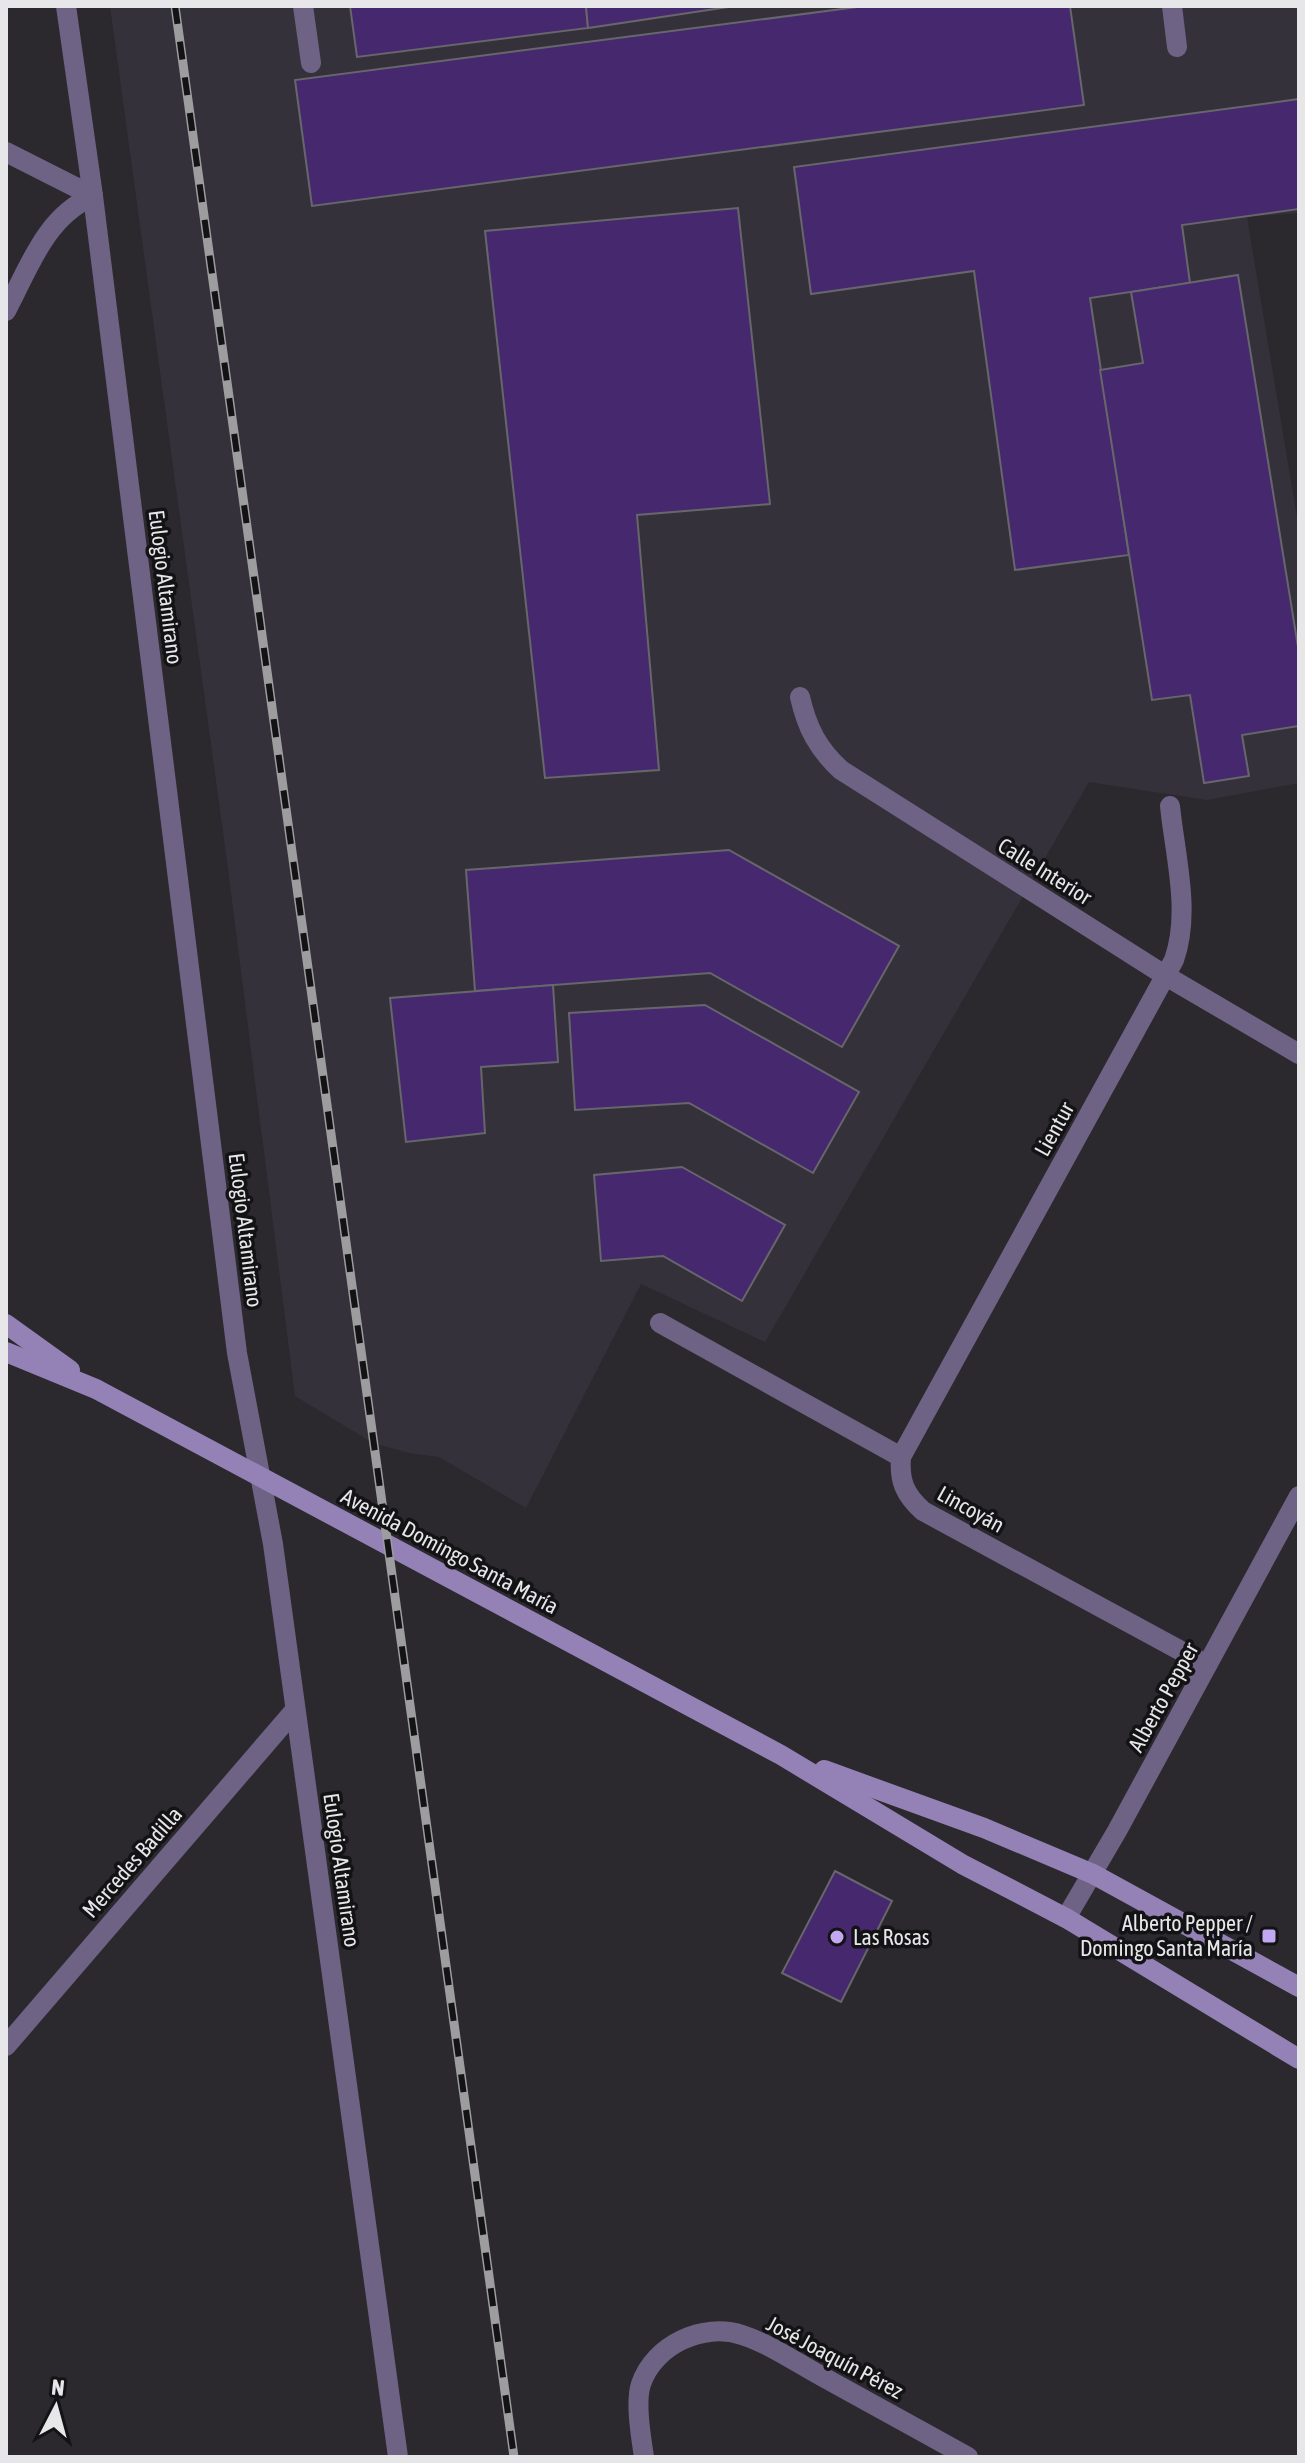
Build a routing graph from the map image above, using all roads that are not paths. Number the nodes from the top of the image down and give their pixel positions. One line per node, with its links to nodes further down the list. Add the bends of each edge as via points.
1 (66, 6): 7 (street, Eulogio Altamirano)
2 (303, 6): 5 (street)
3 (1172, 6): 4 (street)
4 (1177, 47)
5 (311, 63)
6 (6, 152): 7 (street)
7 (93, 196): 8 (street, via 76,203 52,227); 18 (street, Eulogio Altamirano, via 237,1353)
8 (6, 311)
9 (800, 697): 11 (street, Calle Interior, via 812,737 841,770)
10 (1170, 806): 11 (street, Lientur, via 1182,931)
11 (1166, 976): 12 (street, Calle Interior); 17 (street, Lientur)
12 (1299, 1054)
13 (660, 1323): 17 (street)
14 (6, 1324): 16 (main road, Avenida Domingo Santa María)
15 (6, 1352): 16 (main road, Avenida Domingo Santa María)
16 (96, 1389): 18 (main road, Avenida Domingo Santa María)
17 (901, 1457): 20 (street, Lincoyán, via 902,1486 923,1511)
18 (259, 1476): 21 (street, Eulogio Altamirano); 22 (main road, Avenida Domingo Santa María)
19 (1299, 1496): 20 (street, Alberto Pepper)
20 (1207, 1665): 23 (street, Alberto Pepper)
21 (295, 1710): 26 (street, Mercedes Badilla); 28 (street, Eulogio Altamirano)
22 (781, 1755): 23 (main road, Avenida Domingo Santa María, via 984,1828); 24 (main road, Avenida Domingo Santa María, via 962,1864)
23 (1093, 1874): 24 (street, Alberto Pepper); 25 (main road, Avenida Domingo Santa María)
24 (1066, 1918): 27 (main road, Avenida Domingo Santa María)
25 (1299, 1987)
26 (6, 2046)
27 (1299, 2059)
28 (398, 2457)
29 (644, 2457): 30 (street, José Joaquín Pérez, via 641,2385 654,2360 672,2344 717,2331 740,2334 783,2355)
30 (968, 2457)

